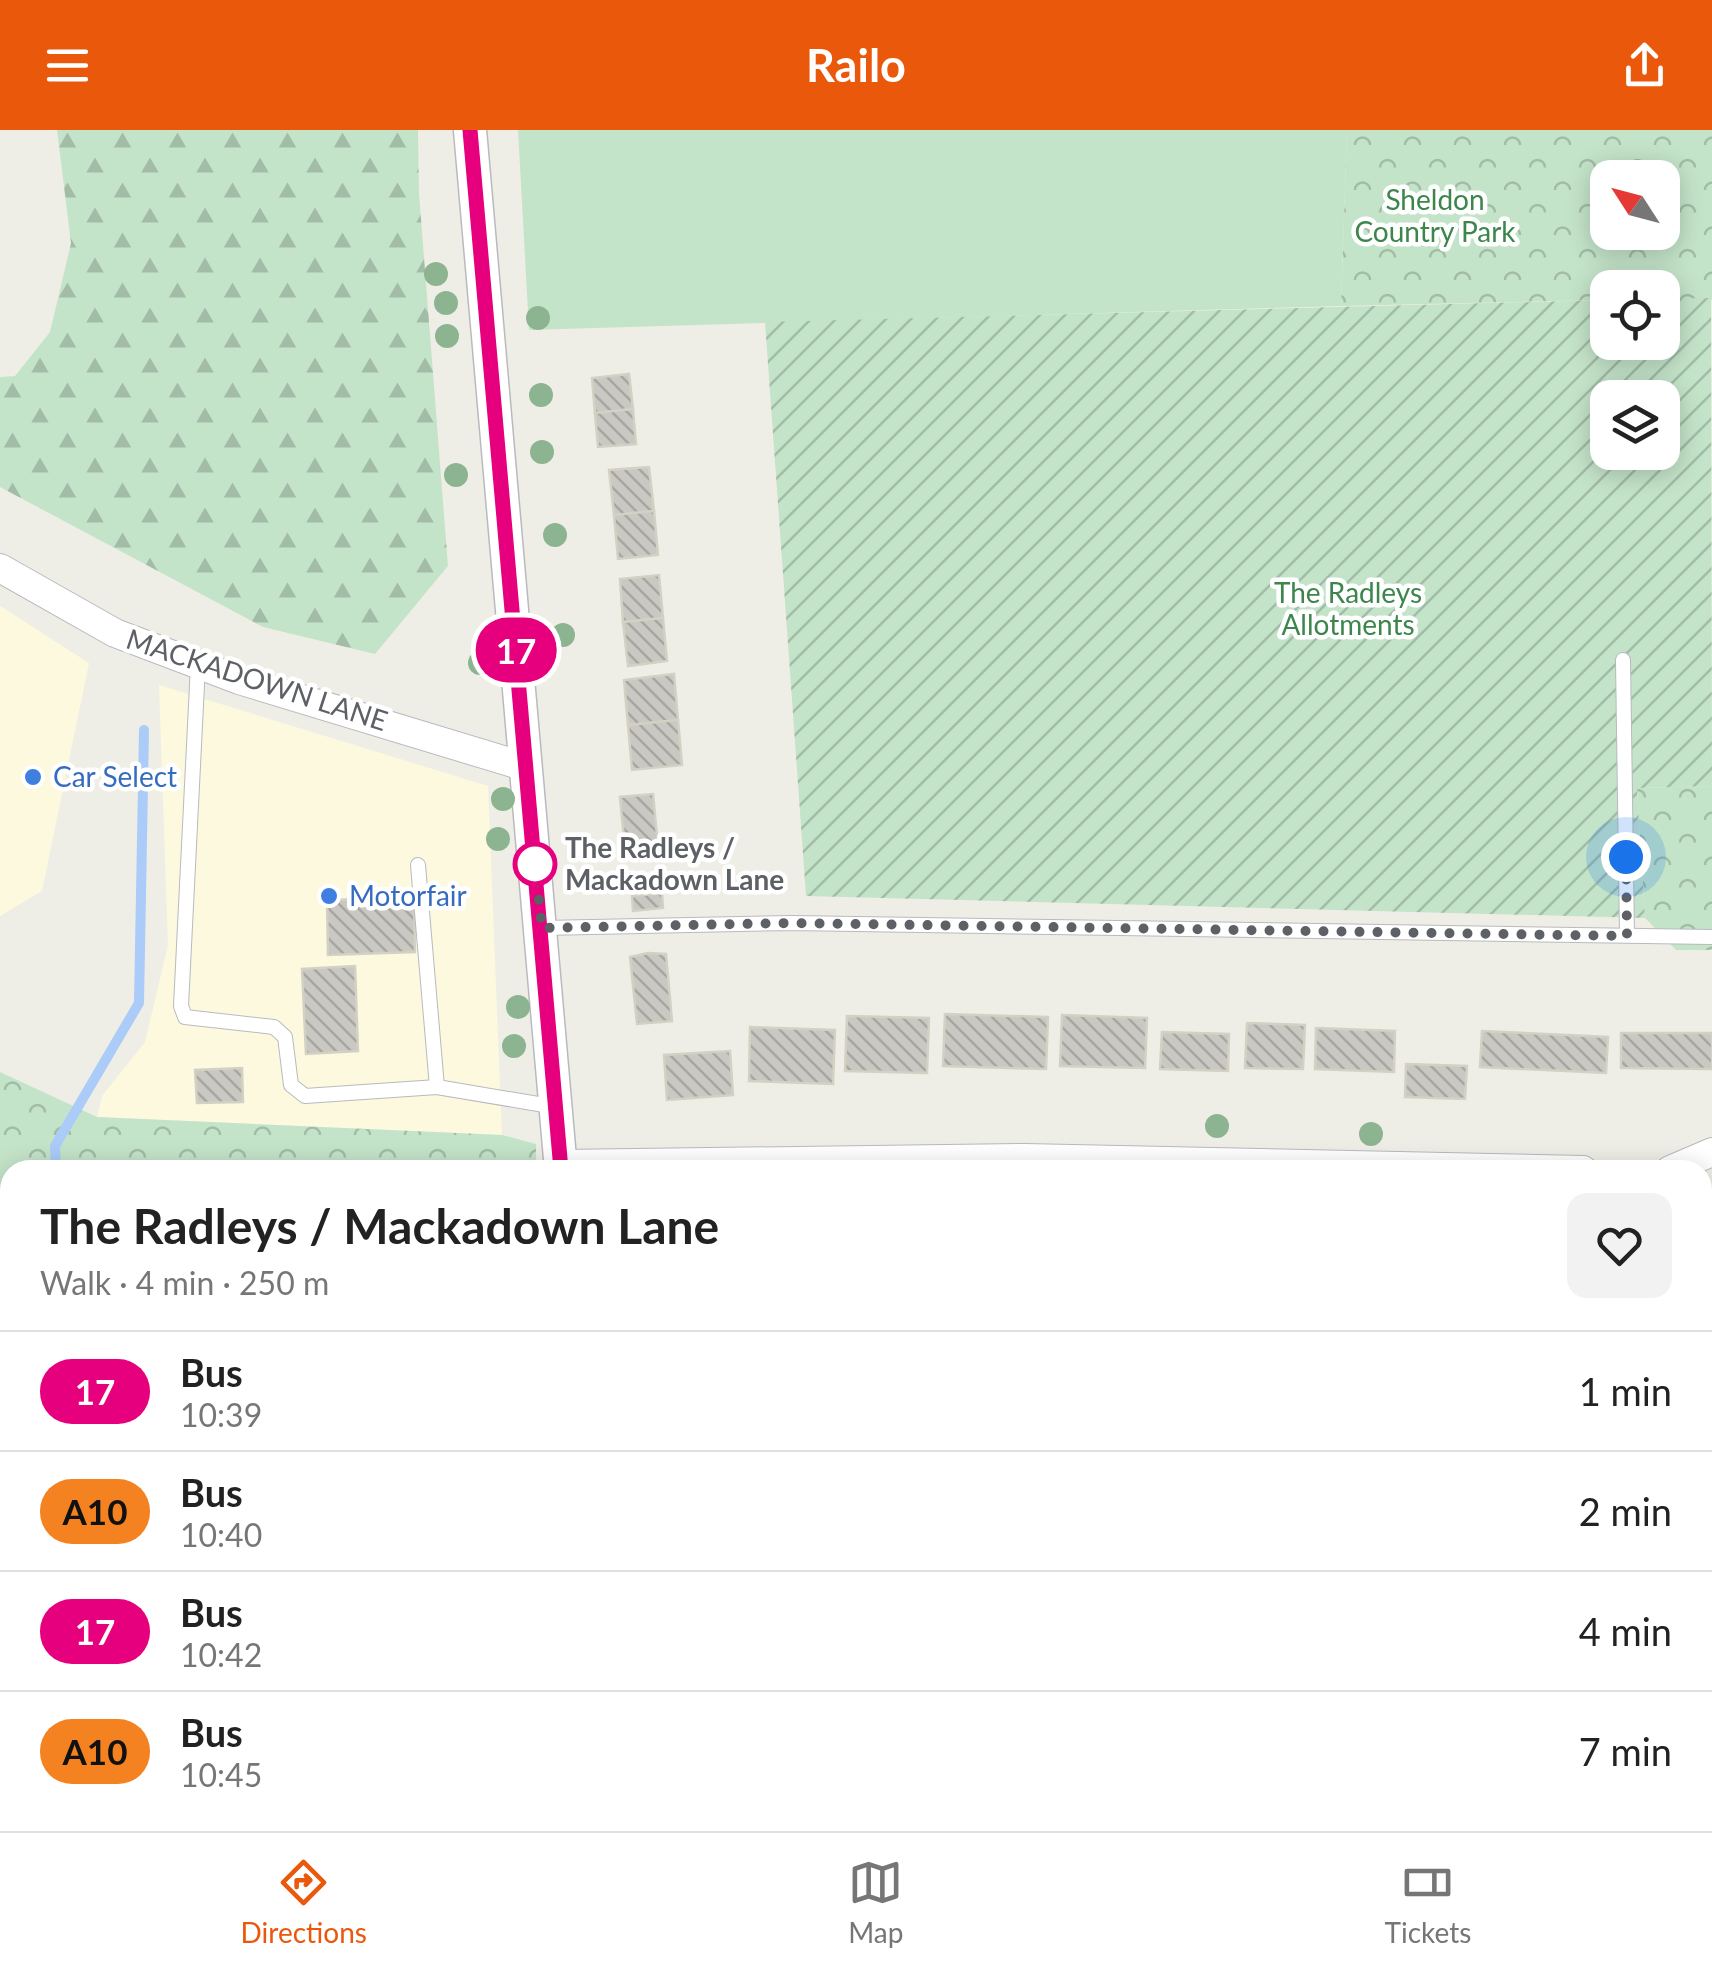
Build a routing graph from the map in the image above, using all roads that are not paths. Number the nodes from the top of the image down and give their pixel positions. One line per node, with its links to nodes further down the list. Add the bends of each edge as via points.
1 (470, 130): 5 (street)
2 (0, 568): 4 (street, MACKADOWN LANE, via 115,633)
3 (1623, 660): 8 (lane)
4 (198, 665): 5 (street, MACKADOWN LANE); 10 (lane, via 180,1006 185,1017 274,1027 285,1037 291,1085 305,1096)
5 (526, 767): 7 (street)
6 (418, 865): 10 (lane)
7 (542, 928): 8 (lane, via 791,923); 11 (street)
8 (1627, 936): 9 (lane)
9 (1712, 937)
10 (437, 1088): 11 (lane)
11 (556, 1107): 12 (street)
12 (560, 1160)

